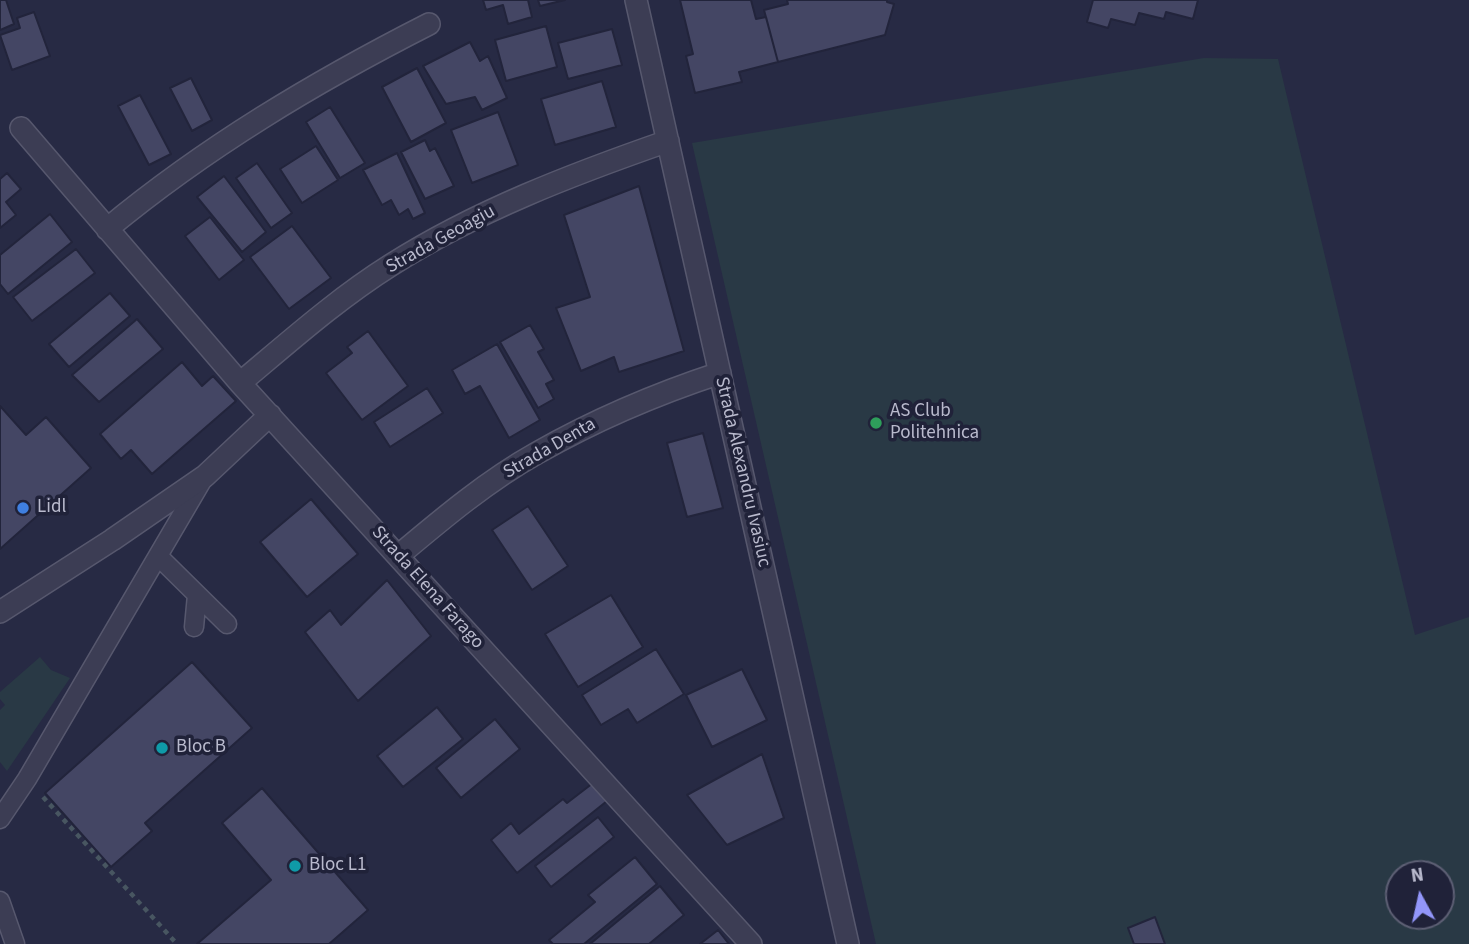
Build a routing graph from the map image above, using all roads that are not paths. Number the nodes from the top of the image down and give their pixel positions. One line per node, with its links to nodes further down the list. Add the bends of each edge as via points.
1 (636, 0): 4 (street, Strada Alexandru Ivasiuc)
2 (429, 24): 5 (street, via 262,116 183,169)
3 (21, 128): 5 (street, Strada Elena Farago)
4 (668, 141): 6 (street, Strada Alexandru Ivasiuc); 7 (street, Strada Geoagiu, via 466,222 401,259 313,322)
5 (107, 229): 7 (street, Strada Elena Farago)
6 (720, 373): 10 (street, Strada Denta, via 607,416 535,454); 20 (street, Strada Alexandru Ivasiuc)
7 (240, 383): 8 (street, Strada Elena Farago)
8 (270, 415): 9 (street); 10 (street, Strada Elena Farago)
9 (205, 475): 11 (lane); 13 (street)
10 (398, 555): 19 (street, Strada Elena Farago)
11 (158, 556): 12 (lane); 16 (lane)
12 (197, 595): 14 (lane); 15 (lane)
13 (0, 612)
14 (227, 624)
15 (194, 627)
16 (0, 819)
17 (0, 901): 18 (lane)
18 (15, 944)
19 (751, 944)
20 (848, 944)

